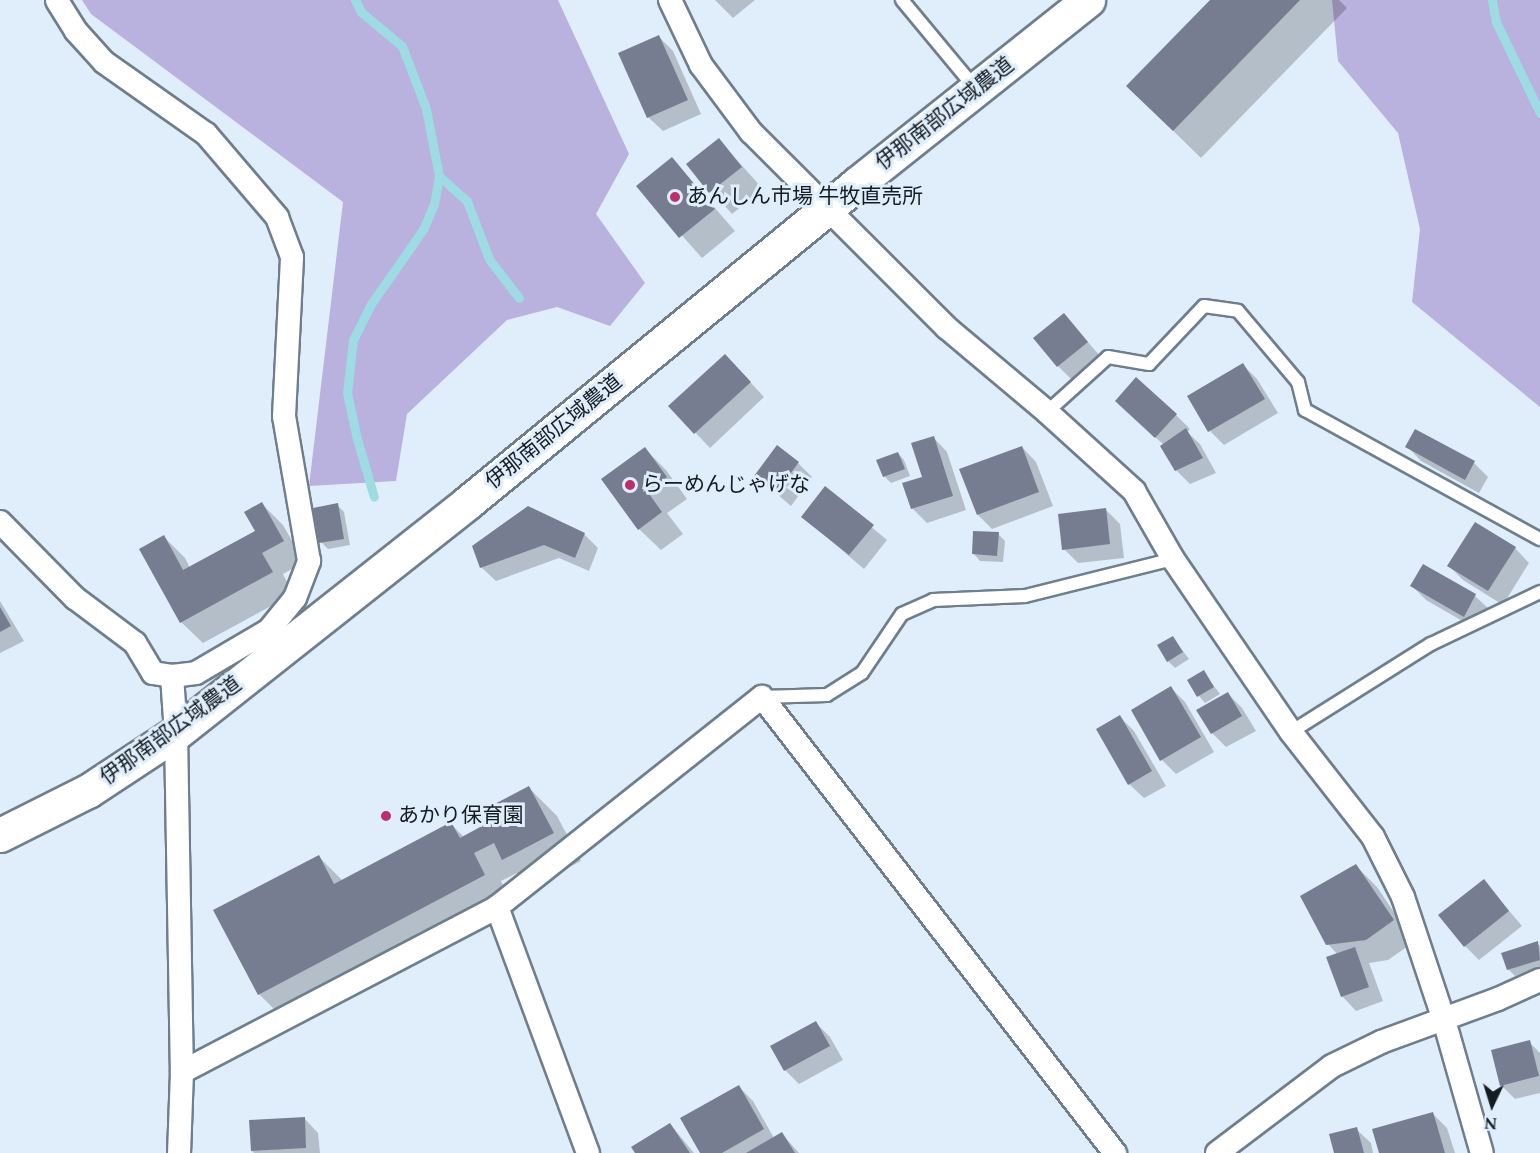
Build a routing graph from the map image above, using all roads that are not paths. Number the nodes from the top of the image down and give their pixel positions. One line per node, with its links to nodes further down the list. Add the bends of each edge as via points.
1 (57, 0): 12 (street, via 76,31 104,62 206,134 277,217 292,257 284,416 309,561 295,598 269,630 196,673)
2 (670, 0): 6 (street, via 701,64 751,132)
3 (902, 0): 5 (lane)
4 (1088, 0): 5 (street, 伊那南部広域農道)
5 (976, 90): 6 (street, 伊那南部広域農道)
6 (828, 208): 7 (street, via 947,328); 15 (street, 伊那南部広域農道)
7 (1047, 412): 9 (lane, via 1108,357 1149,364 1204,306 1238,311 1298,382 1305,410); 10 (street, via 1134,491)
8 (0, 522): 12 (street, via 75,598 135,643 153,673)
9 (1540, 539)
10 (1173, 559): 13 (lane, via 1025,596 933,600 902,614 862,673 826,695); 14 (street)
11 (1540, 592): 14 (lane, via 1431,644)
12 (172, 676): 15 (street)
13 (762, 698): 17 (street); 23 (street)
14 (1291, 732): 19 (street, via 1373,837 1403,897)
15 (176, 733): 16 (street, 伊那南部広域農道, via 87,790); 20 (street)
16 (0, 835)
17 (497, 907): 20 (street); 22 (street)
18 (1540, 980): 19 (street)
19 (1444, 1020): 24 (street, via 1381,1042 1332,1066); 25 (street)
20 (182, 1072): 21 (street)
21 (178, 1153)
22 (588, 1153)
23 (1115, 1153)
24 (1217, 1153)
25 (1482, 1153)

